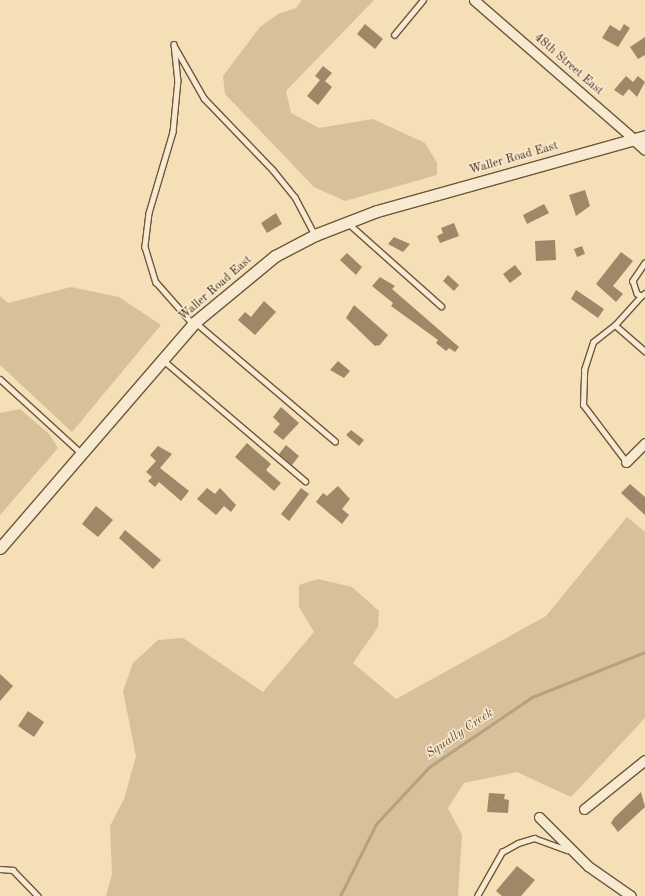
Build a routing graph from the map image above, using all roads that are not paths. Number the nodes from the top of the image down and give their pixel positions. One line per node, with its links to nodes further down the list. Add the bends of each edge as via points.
1 (423, 0): 3 (lane)
2 (474, 0): 5 (street, 48th Street East)
3 (394, 35)
4 (645, 136): 5 (street, Waller Road East)
5 (634, 139): 6 (street, 48th Street East); 7 (street, Waller Road East)
6 (645, 149)
7 (347, 222): 8 (street, Waller Road East); 11 (lane)
8 (315, 235): 12 (street, Waller Road East, via 259,268); 12 (lane, via 295,197 273,170 204,98 174,44 178,80 173,132 149,213 145,247 156,282)
9 (645, 263): 10 (lane, via 633,281 633,288)
10 (643, 294): 13 (lane)
11 (441, 306)
12 (194, 323): 15 (street, Waller Road East); 17 (lane)
13 (615, 325): 14 (lane); 20 (lane, via 603,331 588,352 583,405)
14 (645, 351)
15 (161, 359): 19 (street, Waller Road East); 21 (lane)
16 (0, 379): 19 (lane)
17 (335, 441)
18 (645, 443): 20 (street)
19 (81, 453): 22 (street, Waller Road East)
20 (626, 462)
21 (305, 480)
22 (0, 548)
23 (645, 760): 24 (street)
24 (584, 810)
25 (539, 817): 26 (street)
26 (579, 857): 29 (lane, via 555,843 534,838 518,843 502,852); 30 (street)
27 (0, 869): 28 (lane, via 13,870)
28 (38, 896)
29 (477, 896)
30 (631, 896)

